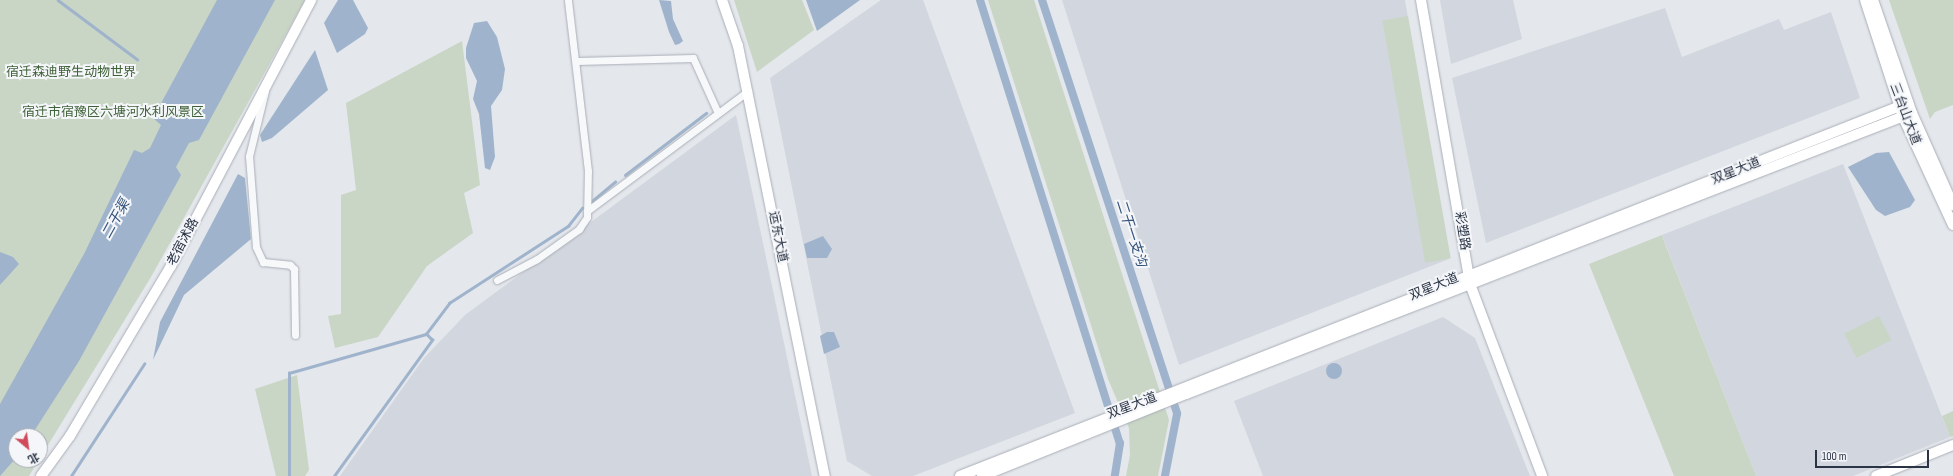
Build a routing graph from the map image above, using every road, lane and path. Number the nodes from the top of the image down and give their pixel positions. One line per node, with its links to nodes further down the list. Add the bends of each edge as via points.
1 (311, 0): 8 (street, 老宿沭路)
2 (568, 0): 7 (street)
3 (722, 0): 9 (street, 运东大道, via 738,46)
4 (1421, 0): 16 (street, 彩塑路)
5 (1866, 0): 10 (street, 三台山大道)
6 (1873, 0): 10 (street, 三台山大道)
7 (577, 61): 11 (street, via 693,58); 14 (street, via 588,171)
8 (266, 85): 18 (street, via 250,156 256,247 263,262 290,265 294,269); 21 (street, 老宿沭路, via 171,266 74,429)
9 (748, 91): 11 (street); 22 (street, 运东大道)
10 (1904, 104): 12 (street, 三台山大道); 16 (street, 双星大道)
11 (718, 113): 14 (street)
12 (1908, 115): 13 (street, 三台山大道); 15 (street, 三台山大道); 16 (street, 双星大道)
13 (1953, 205)
14 (587, 211): 17 (street, via 580,229 538,259)
15 (1953, 226)
16 (1469, 279): 19 (street, 双星大道); 25 (street, 彩塑路)
17 (497, 280)
18 (295, 335)
19 (1091, 427): 23 (street); 24 (street)
20 (1953, 445): 26 (street)
21 (41, 476)
22 (825, 476)
23 (960, 476)
24 (982, 476)
25 (1542, 476)
26 (1876, 476)

